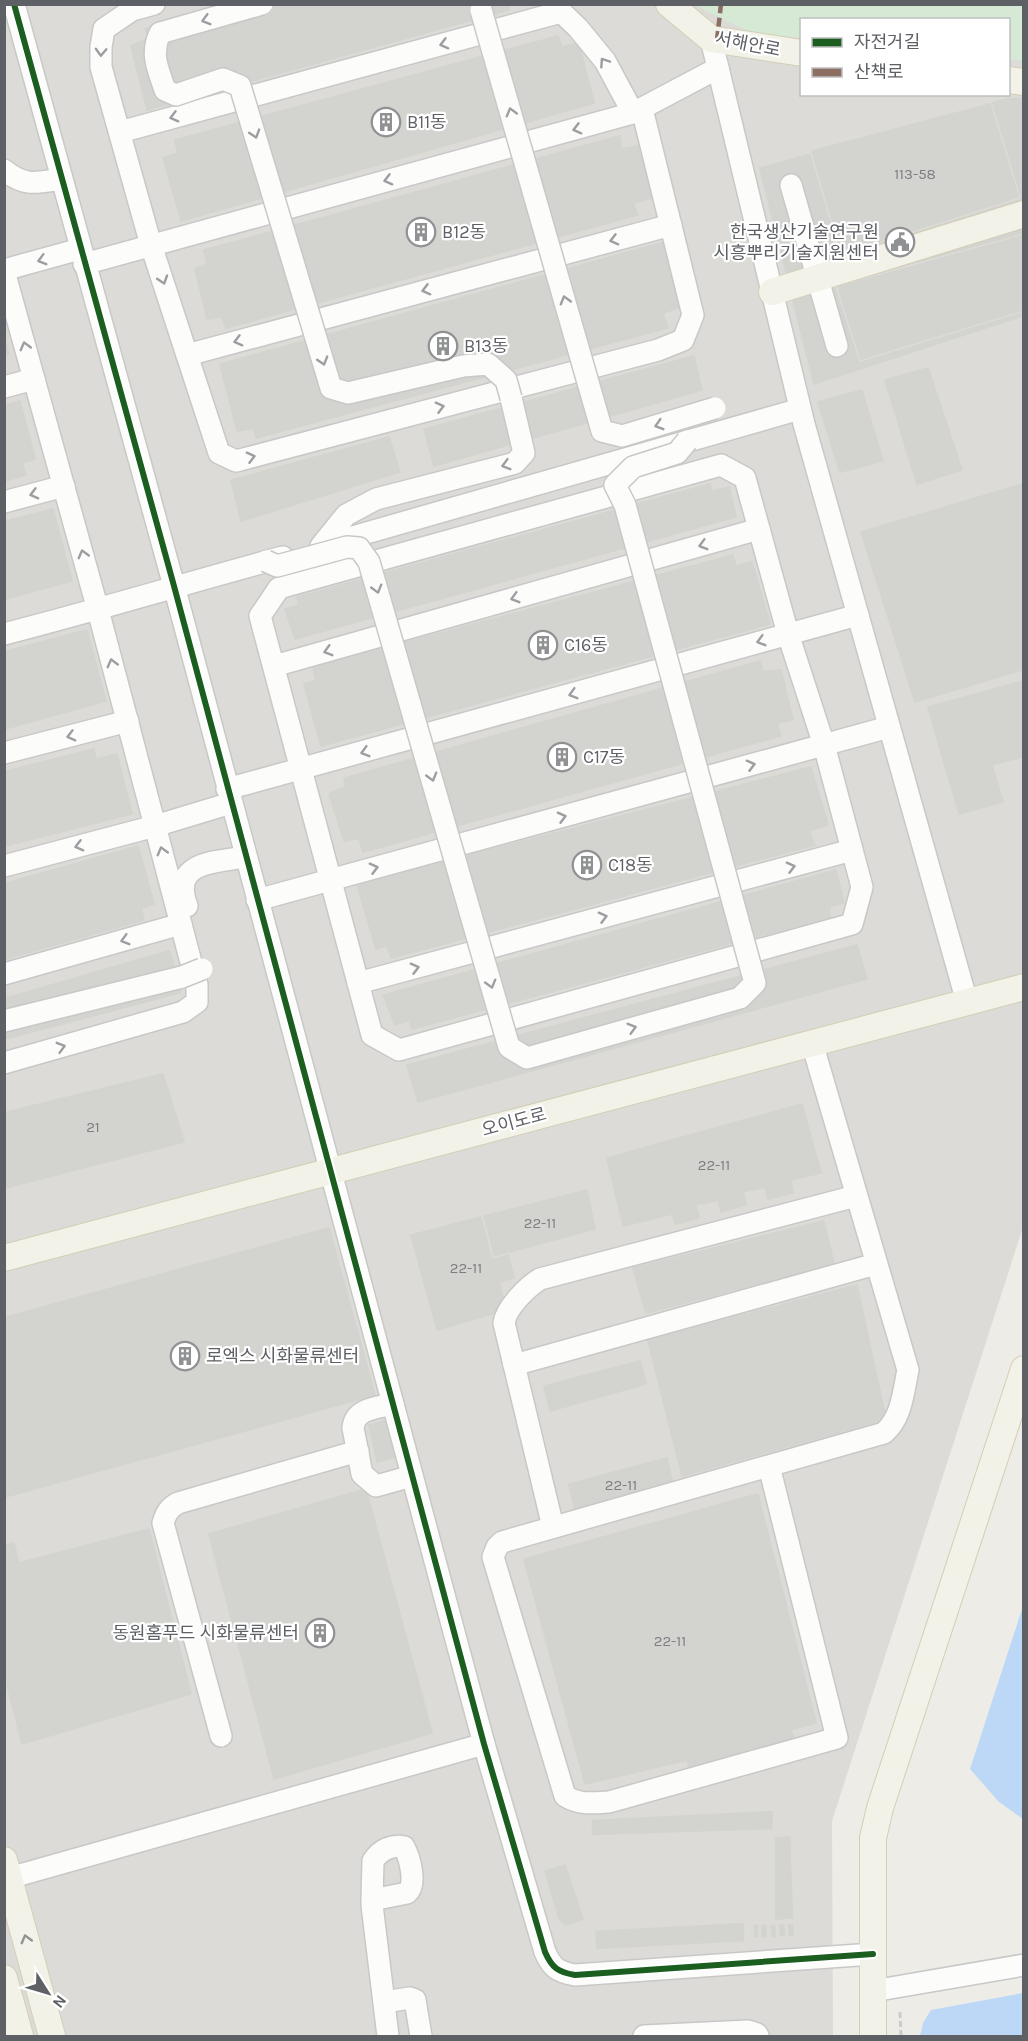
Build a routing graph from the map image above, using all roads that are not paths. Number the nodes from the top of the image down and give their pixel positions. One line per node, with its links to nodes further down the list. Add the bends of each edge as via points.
1 (14, 4): 13 (street)
2 (154, 4): 11 (street, one-way to 11, via 132,10 104,29 101,67)
3 (262, 4): 32 (street, one-way to 32, bridge, via 160,33 154,45 157,64 165,90 176,95 223,79 240,86 331,387 348,393 488,364 509,389 524,453 515,463 376,500 346,514)
4 (480, 4): 27 (street, one-way to 4, bridge, via 729,411 715,408 622,436 602,431)
5 (669, 4): 7 (main road, 서해안로)
6 (557, 8): 10 (street, one-way to 6, via 605,61); 11 (street, one-way to 11)
7 (711, 39): 8 (main road, 서해안로); 9 (street)
8 (800, 53)
9 (718, 68): 10 (street); 21 (street)
10 (637, 111): 16 (street); 17 (street, one-way to 17)
11 (120, 132): 17 (street)
12 (4, 170): 13 (street, via 18,182)
13 (62, 179): 18 (street)
14 (791, 185): 20 (street)
15 (1023, 214): 20 (main road)
16 (670, 225): 23 (street, one-way to 23); 23 (street, one-way to 16, via 219,453 236,461 658,350 683,340 693,315)
17 (152, 245): 18 (street); 23 (street, one-way to 23)
18 (82, 256): 19 (street, one-way to 19); 34 (street)
19 (4, 271): 24 (street, one-way to 19)
20 (817, 278): 21 (main road); 22 (street)
21 (772, 292): 26 (street)
22 (837, 346)
23 (187, 355)
24 (34, 379): 25 (street); 29 (street)
25 (4, 387)
26 (800, 409): 27 (street); 36 (street)
27 (746, 424): 28 (street)
28 (687, 441): 32 (street); 33 (street, one-way to 28, bridge, via 277,566 347,547 359,548 369,562 509,1047 527,1058 740,998 755,983 625,506 615,485 633,467 677,453)
29 (64, 486): 30 (street, one-way to 30); 35 (street, one-way to 29)
30 (4, 502)
31 (759, 529): 38 (street); 39 (street, one-way to 39); 39 (street, via 745,478 722,465 279,588 260,616)
32 (321, 546): 33 (street)
33 (266, 561): 34 (street)
34 (174, 586): 35 (street); 45 (street)
35 (98, 610): 37 (street); 40 (street, one-way to 35)
36 (858, 615): 38 (street); 41 (street)
37 (4, 634)
38 (788, 634): 42 (street); 44 (street, one-way to 44)
39 (274, 666): 44 (street)
40 (128, 721): 43 (street, one-way to 43); 46 (street)
41 (889, 727): 42 (street); 56 (street)
42 (824, 745): 47 (street); 50 (street, one-way to 42)
43 (4, 753)
44 (302, 769): 45 (street); 50 (street)
45 (229, 796): 46 (street); 48 (street)
46 (155, 826): 49 (street, one-way to 49); 52 (street, one-way to 46)
47 (852, 850): 54 (street, one-way to 47); 54 (street, via 862,887 852,924 399,1050 372,1035)
48 (245, 857): 51 (street); 57 (street, bridge, via 196,866 184,879 183,897 203,952 202,969 180,978)
49 (4, 866)
50 (330, 880): 51 (street); 54 (street)
51 (257, 900): 60 (street)
52 (181, 924): 53 (street, one-way to 53); 59 (street, one-way to 52, via 183,1012 197,1002 197,985)
53 (4, 974)
54 (358, 983)
55 (1023, 987): 56 (main road, 오이도로)
56 (967, 1002): 58 (main road, 오이도로)
57 (4, 1021)
58 (812, 1043): 60 (main road, 오이도로); 61 (street)
59 (4, 1063)
60 (331, 1171): 62 (main road, 오이도로); 66 (street)
61 (856, 1196): 63 (street); 64 (street, via 540,1279 520,1296 505,1318)
62 (4, 1258)
63 (876, 1264): 64 (street); 68 (street, via 908,1371 894,1424 884,1433)
64 (514, 1365): 70 (street)
65 (1023, 1369): 75 (main road, via 880,1808 873,1838)
66 (393, 1404): 67 (street, via 357,1416 353,1428); 69 (street)
67 (358, 1450): 69 (street, via 362,1474 376,1486); 71 (street, via 178,1503 166,1514 163,1523)
68 (770, 1466): 70 (street); 70 (street, via 837,1738 609,1802 573,1801 565,1796 493,1557 502,1542)
69 (412, 1476): 72 (street)
70 (553, 1527)
71 (221, 1736)
72 (484, 1744): 73 (street); 75 (street, via 545,1952 551,1965 561,1973)
73 (7, 1869): 81 (main road, one-way to 73)
74 (372, 1900): 79 (street)
75 (873, 1954): 78 (main road)
76 (1023, 1965): 78 (street)
77 (4, 1978): 80 (main road)
78 (873, 1991): 86 (main road)
79 (384, 2002): 82 (street); 83 (street, via 415,2000)
80 (20, 2037)
81 (52, 2037)
82 (388, 2037)
83 (421, 2037)
84 (645, 2037): 85 (street, via 748,2031)
85 (759, 2037)
86 (873, 2037)

